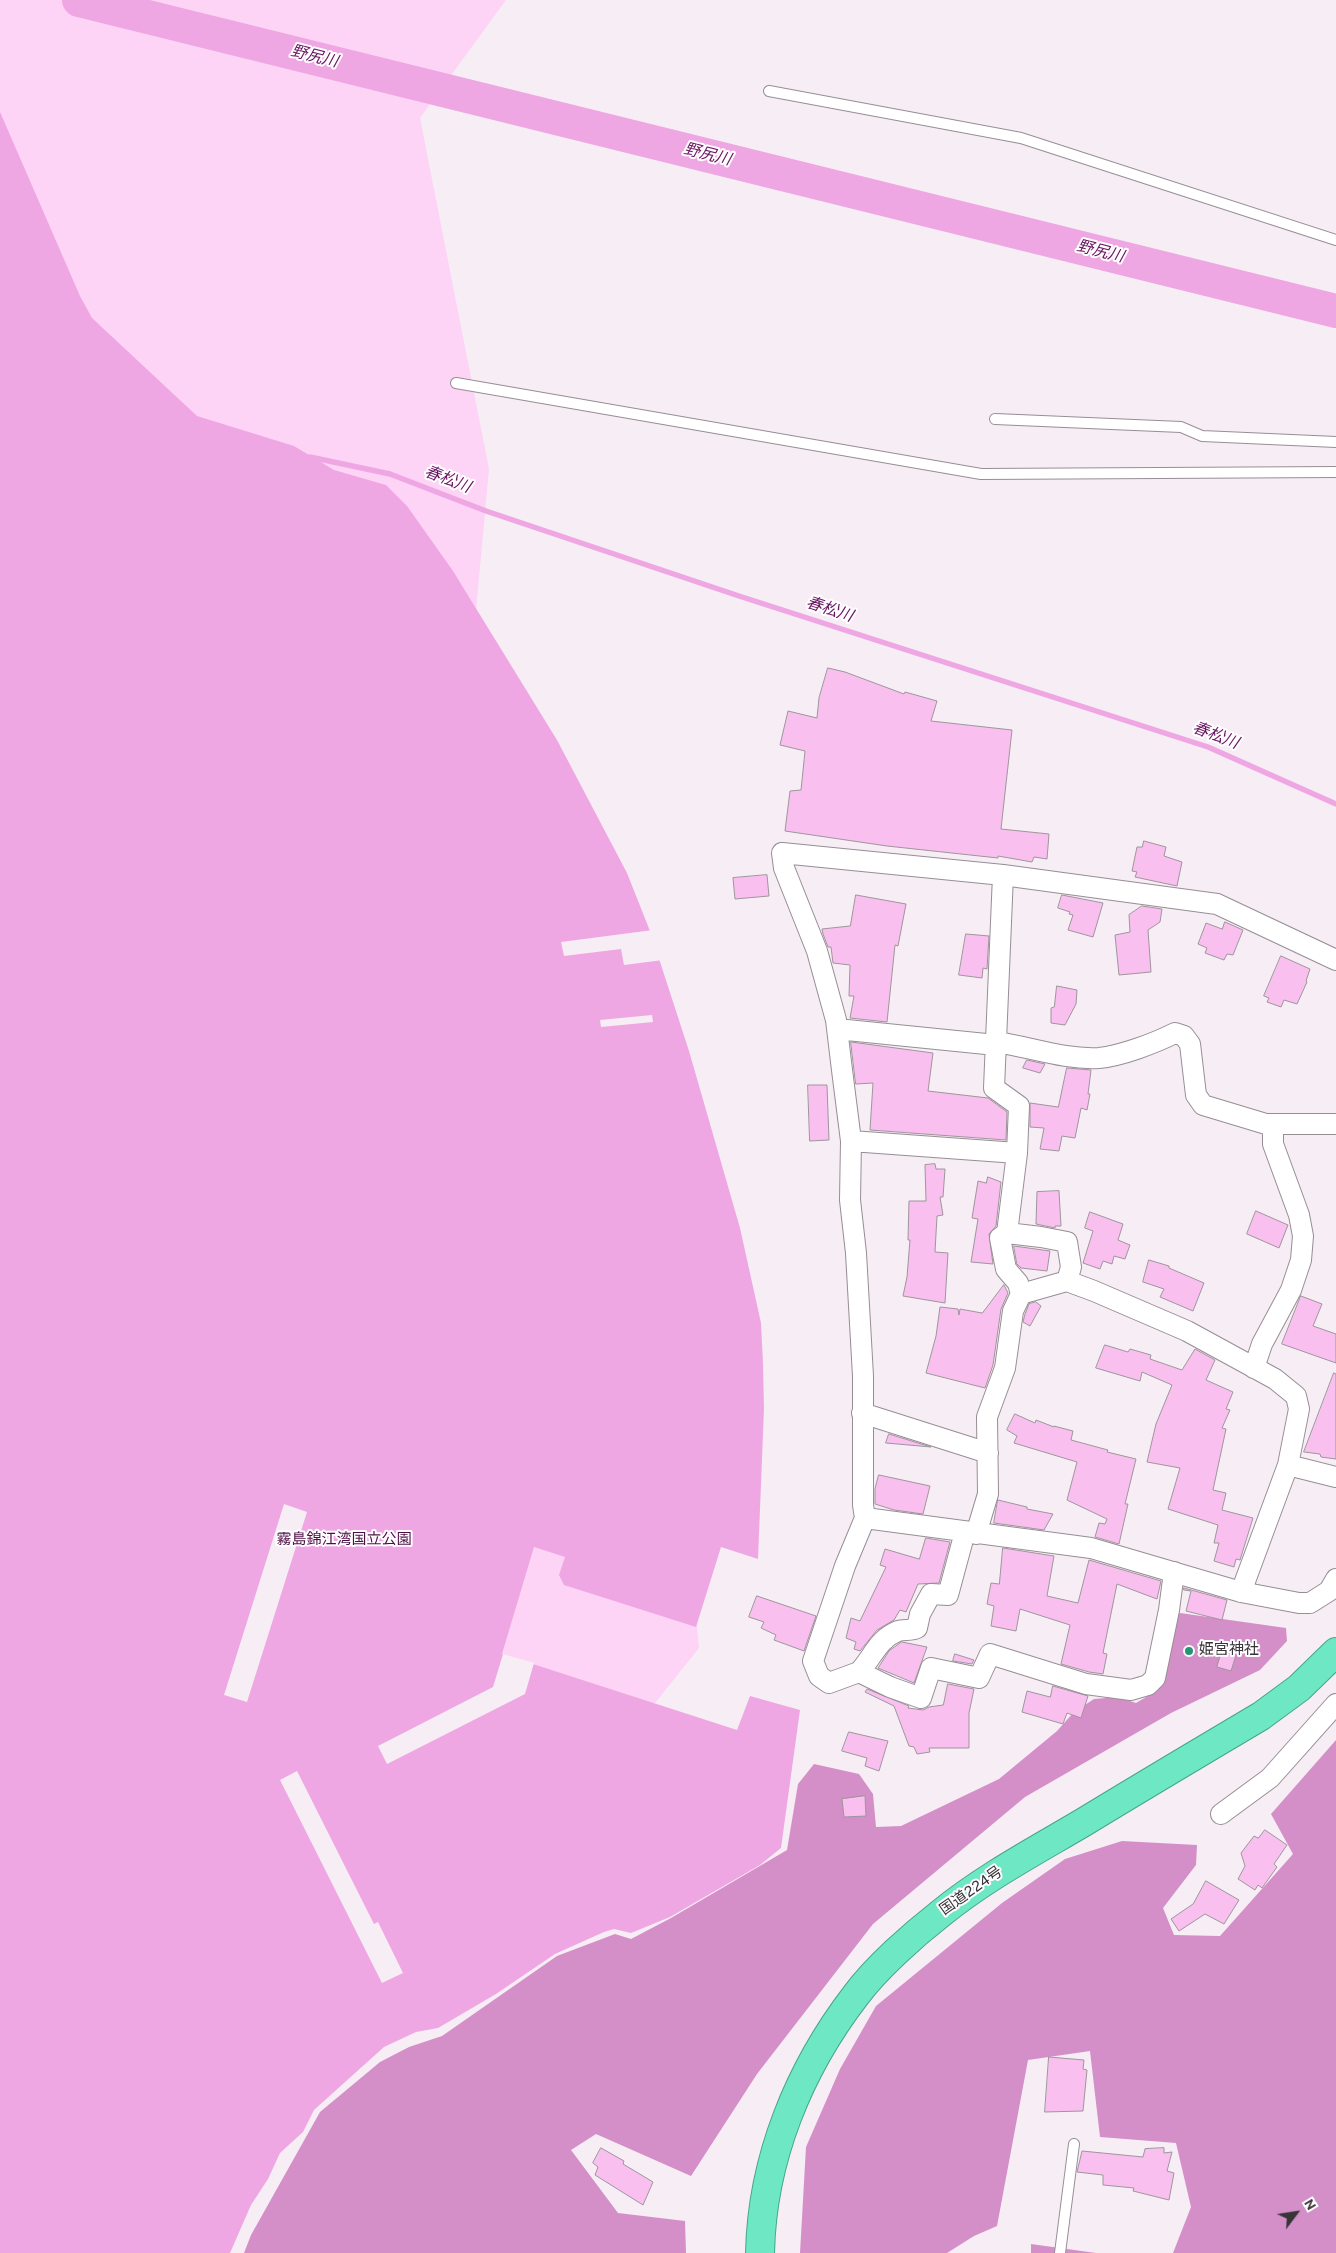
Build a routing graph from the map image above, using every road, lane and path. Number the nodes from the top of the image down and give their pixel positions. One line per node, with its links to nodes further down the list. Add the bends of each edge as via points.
1 (769, 91): 2 (lane, via 1021,138)
2 (1336, 240)
3 (456, 383): 6 (lane, via 981,474)
4 (995, 419): 5 (lane, via 1181,427 1202,436)
5 (1336, 442)
6 (1336, 472)
7 (1003, 875): 8 (street, via 1217,904); 9 (street, via 782,853 784,868 817,950); 10 (street)
8 (1336, 960)
9 (837, 1028): 10 (street); 13 (street)
10 (996, 1043): 11 (street, via 1096,1058 1175,1033 1184,1036 1190,1044 1196,1095 1204,1105); 14 (street, via 994,1088 1019,1106)
11 (1273, 1124): 12 (street); 18 (street, via 1273,1144 1299,1215 1303,1236 1301,1260 1291,1290 1262,1344)
12 (1336, 1124)
13 (850, 1140): 14 (street); 19 (street, via 849,1174 863,1376)
14 (1017, 1153): 15 (street)
15 (1007, 1233): 16 (street, via 1067,1242 1071,1267); 17 (street, via 1000,1238 1006,1269 1018,1283)
16 (1067, 1281): 17 (street); 18 (street, via 1187,1331)
17 (1022, 1294): 20 (street, via 1013,1311 1005,1368 988,1417)
18 (1254, 1368): 21 (street, via 1296,1396 1299,1409)
19 (862, 1413): 20 (street); 23 (street)
20 (988, 1453): 24 (street, via 988,1494)
21 (1288, 1465): 22 (street); 27 (street)
22 (1336, 1477)
23 (865, 1518): 24 (street); 29 (street, via 813,1661 819,1676 829,1683)
24 (971, 1533): 25 (street, via 1092,1548); 29 (street, via 948,1594 931,1594 920,1614 917,1628 889,1635 880,1642)
25 (1174, 1572): 27 (street); 29 (street, via 1170,1610 1155,1678 1148,1686 1130,1690 1086,1684 990,1654 979,1678 931,1668 921,1698)
26 (1336, 1579): 27 (street, via 1329,1591 1310,1603)
27 (1241, 1592)
28 (1336, 1652): 33 (highway, 国道224号, via 1299,1688 1261,1716 999,1872 940,1913 856,1993 824,2040 796,2094 772,2160 761,2221)
29 (859, 1672)
30 (1336, 1704): 31 (street, via 1270,1778)
31 (1221, 1814)
32 (1074, 2144): 34 (lane)
33 (760, 2253)
34 (1060, 2253)

